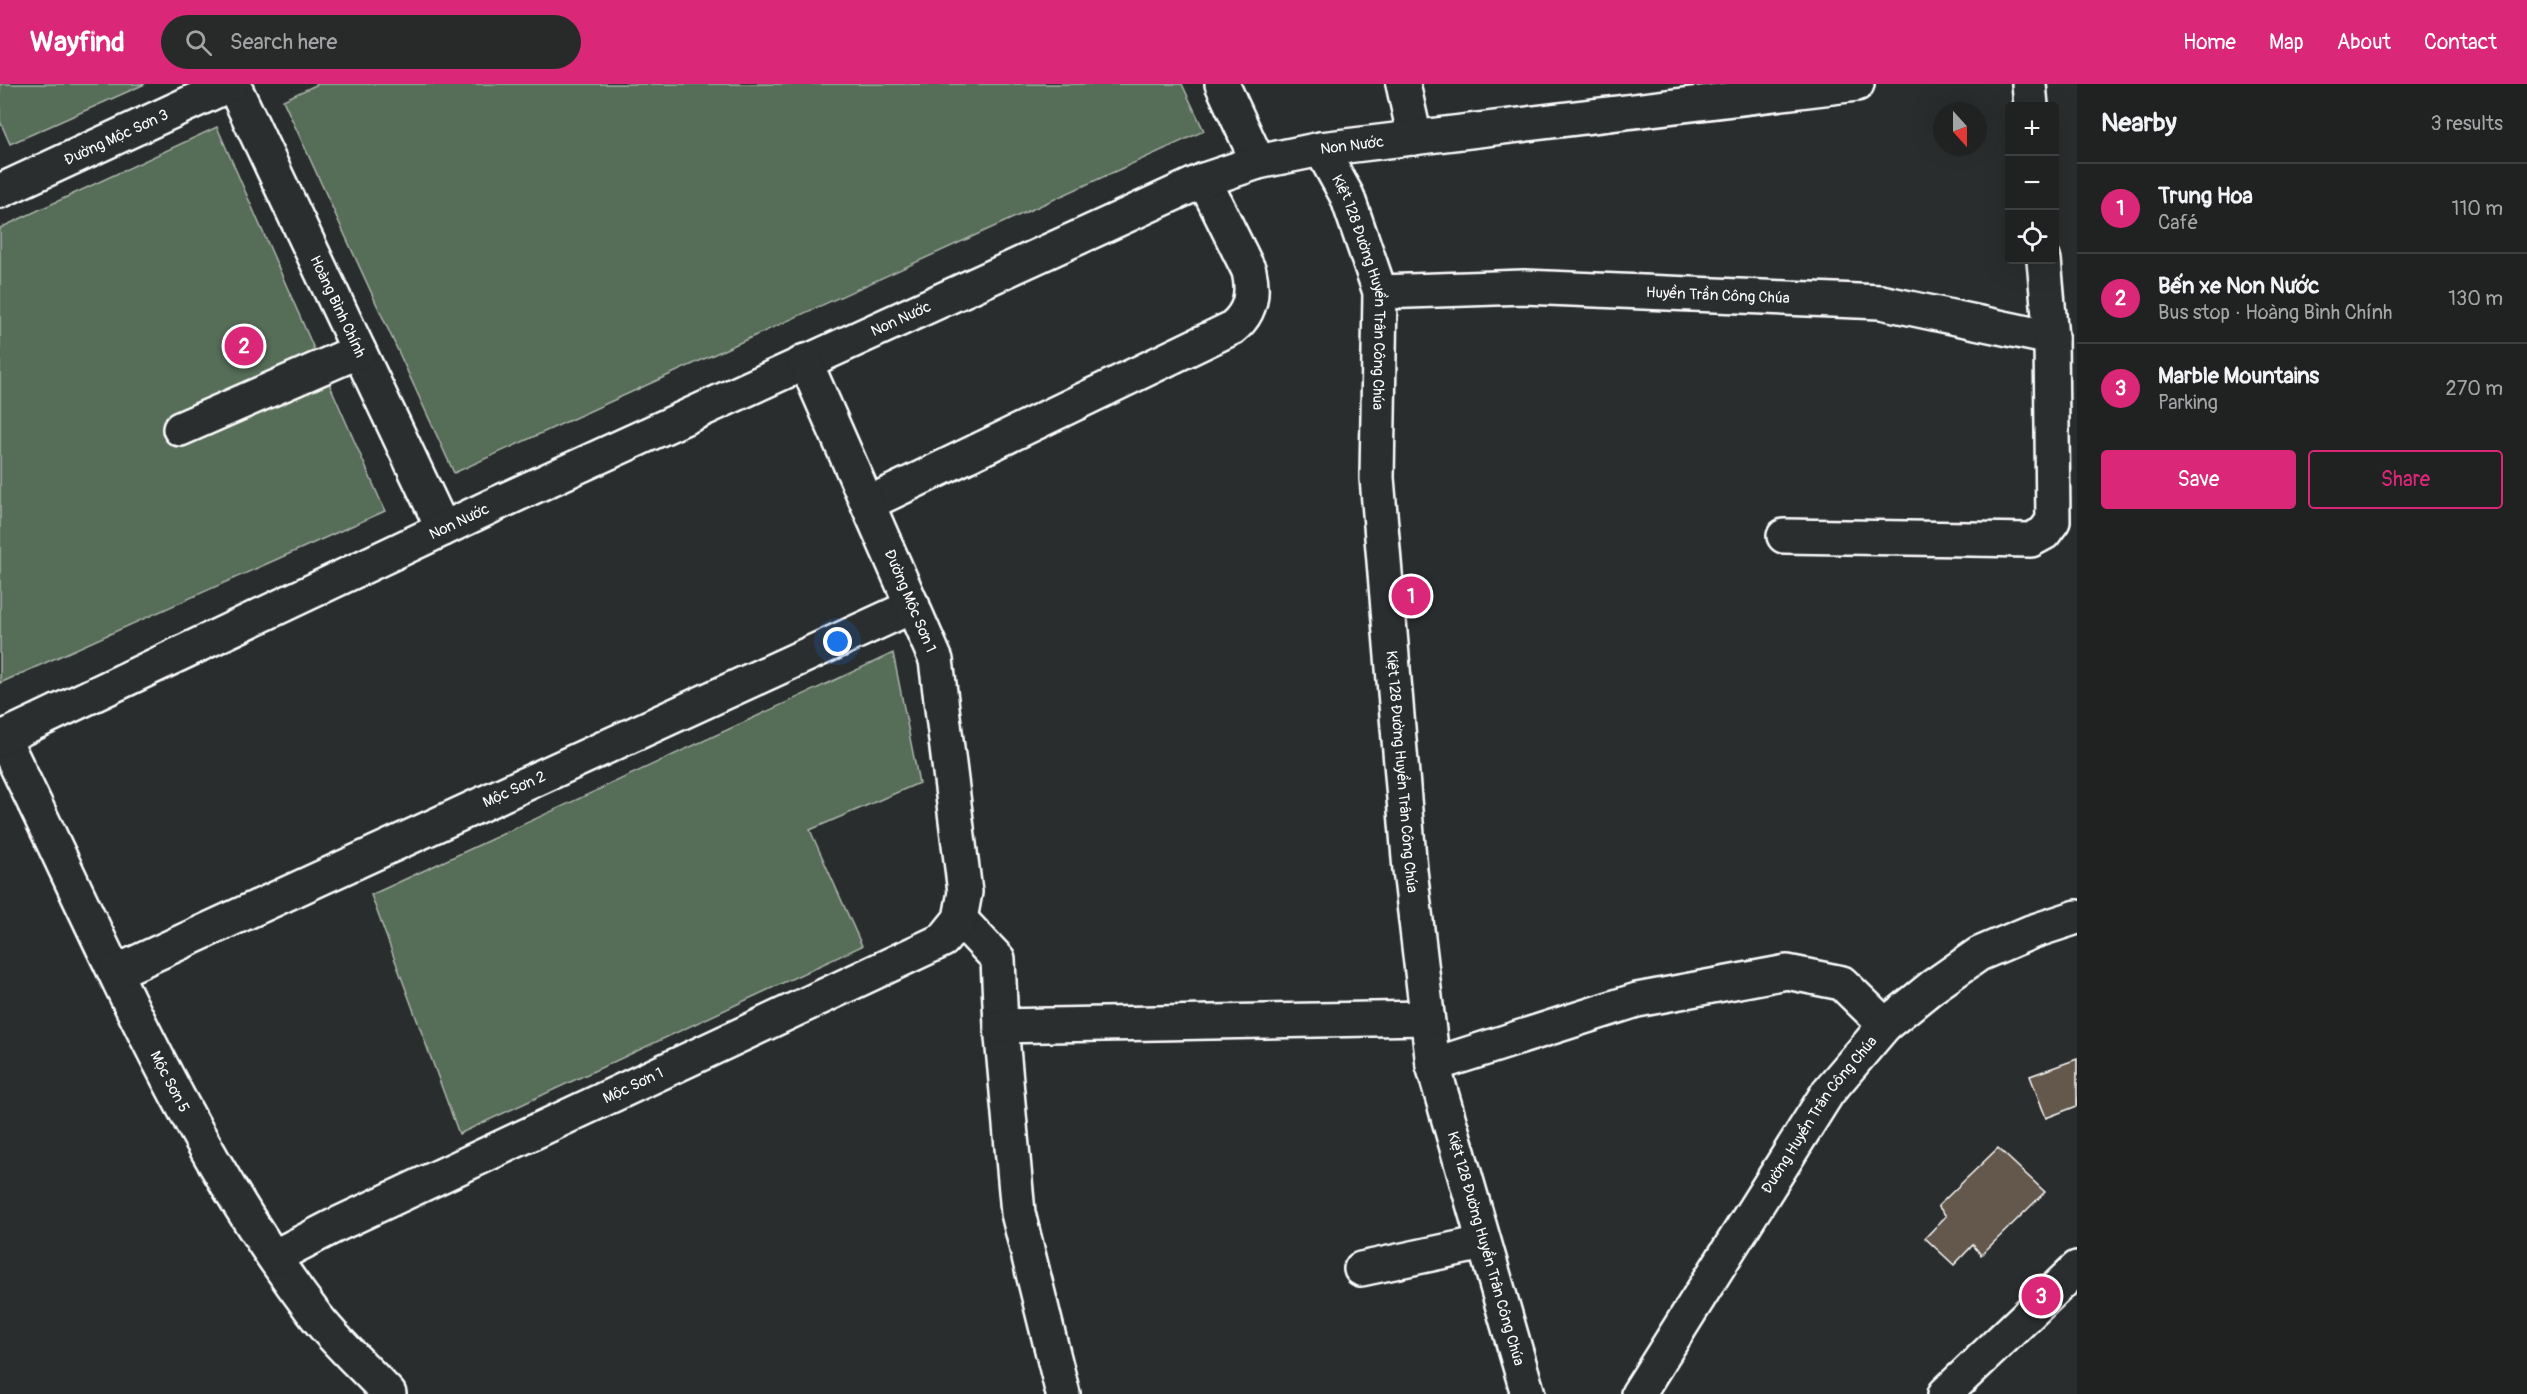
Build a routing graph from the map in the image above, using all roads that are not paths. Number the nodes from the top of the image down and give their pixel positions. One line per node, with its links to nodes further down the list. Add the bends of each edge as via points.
1 (232, 84): 11 (street, Đường Mộc Sơn 3); 15 (street, Hoàng Bình Chính)
2 (1222, 84): 9 (street)
3 (1403, 84): 7 (street)
4 (1857, 84): 7 (street, Non Nước)
5 (2029, 84): 6 (street)
6 (2031, 102)
7 (1415, 138): 8 (street, Non Nước)
8 (1322, 149): 9 (street, Non Nước); 13 (street, Kiệt 128 Đường Huyền Trân Công Chúa, via 1347,196)
9 (1258, 162): 10 (street, Non Nước)
10 (1203, 180): 16 (street, Non Nước); 18 (street, via 1249,271 1251,297 1241,320)
11 (0, 191)
12 (2044, 264): 14 (street)
13 (1380, 292): 14 (street, Huyền Trần Công Chúa, via 1524,287 1881,302); 26 (street, Kiệt 128 Đường Huyền Trân Công Chúa, via 1377,478 1410,870)
14 (2051, 338): 20 (street, via 2053,521 2044,533 2031,540)
15 (359, 351): 17 (street); 19 (street, Hoàng Bình Chính)
16 (805, 361): 18 (street, Đường Mộc Sơn 1); 19 (street, Non Nước)
17 (180, 429)
18 (869, 503): 21 (street, Đường Mộc Sơn 1)
19 (443, 529): 22 (street, Non Nước)
20 (1784, 536)
21 (913, 606): 23 (street, Đường Mộc Sơn 1, via 936,660); 25 (street, Mộc Sơn 2)
22 (1, 739): 25 (street, Mộc Sơn 5)
23 (962, 905): 28 (street, via 998,959); 31 (street, Mộc Sơn 1, via 943,940)
24 (2077, 917): 27 (street, Đường Huyền Trân Công Chúa, via 1979,954)
25 (116, 972): 31 (street, Mộc Sơn 5, via 170,1085)
26 (1427, 1017): 28 (street); 29 (street, Kiệt 128 Đường Huyền Trân Công Chúa)
27 (1885, 1025): 29 (street, via 1842,983 1787,972 1637,1000); 37 (street, Đường Huyền Trân Công Chúa, via 1828,1092)
28 (1002, 1026): 35 (street, via 1018,1213)
29 (1433, 1065): 30 (street, Kiệt 128 Đường Huyền Trân Công Chúa)
30 (1483, 1243): 33 (street); 36 (street, Kiệt 128 Đường Huyền Trân Công Chúa)
31 (274, 1257): 34 (street, Mộc Sơn 5, via 313,1313)
32 (2077, 1268): 38 (street)
33 (1361, 1269)
34 (389, 1394)
35 (1063, 1394)
36 (1528, 1394)
37 (1638, 1394)
38 (1945, 1394)

